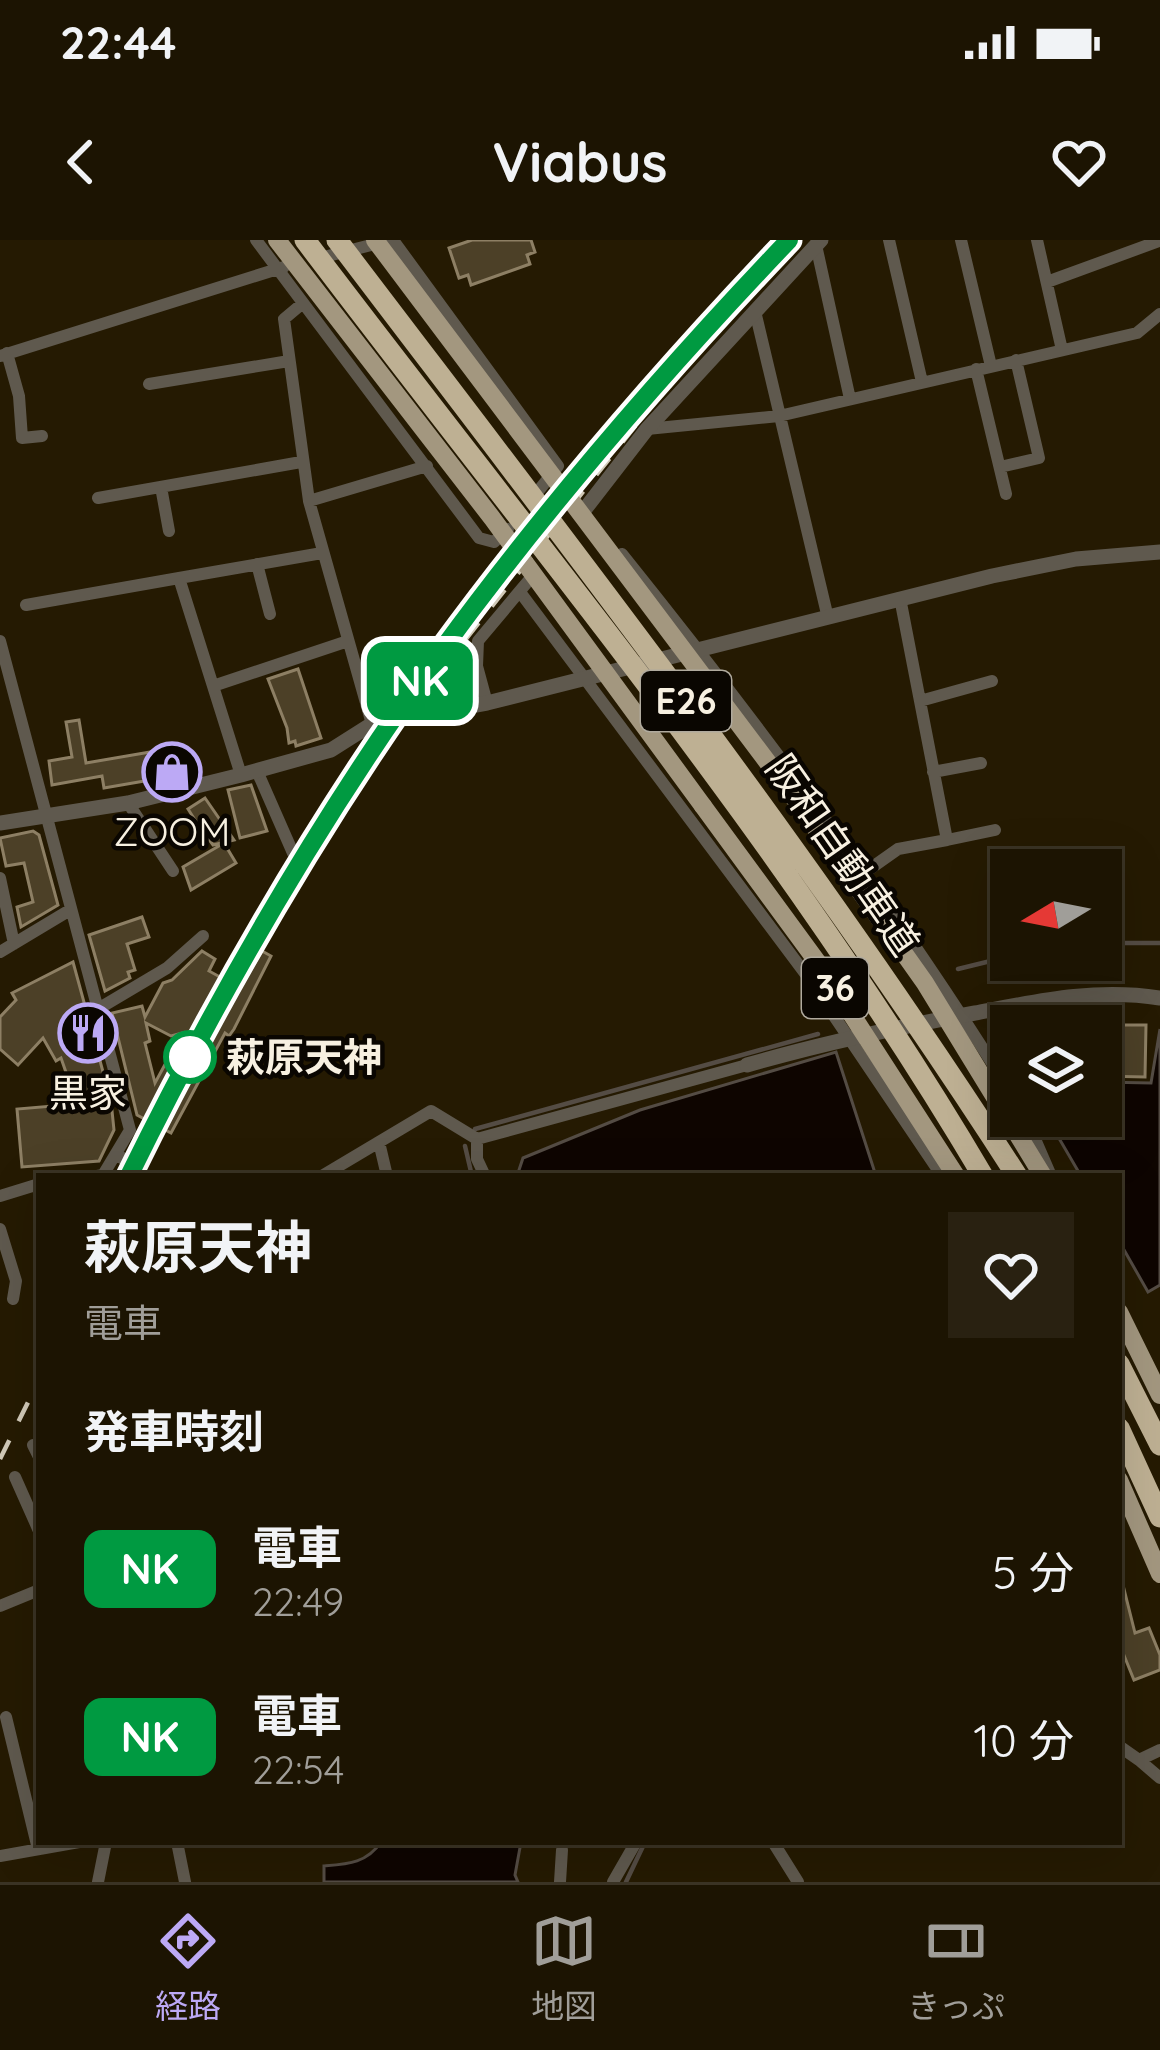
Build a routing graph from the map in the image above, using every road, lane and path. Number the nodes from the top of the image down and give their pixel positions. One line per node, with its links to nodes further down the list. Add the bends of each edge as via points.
1 (256, 240): 12 (street)
2 (277, 240): 75 (main road, 36, bridge, via 703,806)
3 (305, 240): 89 (highway, 阪和自動車道 / E26, bridge, via 734,802 926,1079)
4 (337, 240): 90 (highway, 阪和自動車道 / E26, bridge, via 751,787)
5 (375, 240): 74 (main road, 36, bridge)
6 (391, 240): 12 (street); 30 (street, via 558,466 502,537 487,542)
7 (889, 240): 23 (street)
8 (961, 240): 21 (street)
9 (1037, 240): 13 (street)
10 (1159, 241): 13 (street)
11 (819, 242): 15 (street); 25 (street)
12 (278, 268): 14 (street); 18 (street)
13 (1048, 282): 17 (street)
14 (303, 303): 20 (street, via 284,319); 30 (street)
15 (755, 311): 26 (street); 27 (street)
16 (1160, 314): 17 (street, via 1137,333)
17 (1062, 350): 19 (street)
18 (3, 354): 28 (street, via 19,396 22,438)
19 (1016, 360): 21 (street); 31 (street, via 1039,458)
20 (289, 361): 24 (street); 29 (street)
21 (991, 366): 22 (street)
22 (976, 369): 23 (street); 31 (street)
23 (922, 382): 25 (street)
24 (149, 384)
25 (850, 399): 26 (street)
26 (779, 416): 27 (street); 46 (street)
27 (647, 429): 36 (street)
28 (42, 436)
29 (301, 463): 32 (street); 35 (street)
30 (427, 466): 35 (street)
31 (1000, 467): 33 (street)
32 (161, 487): 34 (street); 37 (street)
33 (1006, 494)
34 (98, 498)
35 (309, 501): 39 (street)
36 (585, 509): 42 (street); 49 (street)
37 (169, 531)
38 (1160, 552): 43 (street, via 1033,566)
39 (322, 553): 40 (street); 48 (street)
40 (257, 564): 41 (street); 45 (street)
41 (179, 578): 44 (street); 52 (street)
42 (520, 592): 50 (street); 54 (street, via 478,641)
43 (900, 598): 46 (street); 53 (street)
44 (26, 605)
45 (270, 614)
46 (828, 617): 49 (street)
47 (0, 641): 60 (street)
48 (348, 641): 52 (street); 55 (street)
49 (700, 651): 50 (street); 66 (street)
50 (586, 678): 54 (street); 75 (street)
51 (992, 681): 53 (street)
52 (213, 686): 58 (street)
53 (920, 701): 57 (street)
54 (487, 703): 55 (street)
55 (372, 724): 58 (street, via 331,750)
56 (981, 763): 57 (street)
57 (933, 772): 63 (street)
58 (249, 773): 59 (street); 64 (street)
59 (128, 803): 60 (street); 65 (street)
60 (44, 814): 61 (street); 68 (street)
61 (0, 823)
62 (995, 830): 63 (street)
63 (947, 840): 66 (street, via 898,849)
64 (293, 854)
65 (173, 872)
66 (864, 873): 74 (street)
67 (0, 878): 70 (street)
68 (70, 910): 70 (street); 73 (street)
69 (203, 936): 73 (street)
70 (14, 944): 71 (street)
71 (0, 952)
72 (1160, 998): 74 (street, via 1103,992)
73 (98, 1009): 81 (street, via 130,1130)
74 (955, 1016): 75 (street); 76 (street); 91 (main road, 36)
75 (856, 1035): 77 (street); 87 (street); 88 (main road, 36)
76 (990, 1064)
77 (747, 1065): 79 (street)
78 (1033, 1137): 92 (street)
79 (477, 1139): 80 (street, via 431,1111); 86 (street)
80 (379, 1142): 84 (street); 85 (street)
81 (117, 1154): 82 (street); 83 (street)
82 (104, 1173)
83 (140, 1173)
84 (327, 1173)
85 (386, 1173)
86 (483, 1173)
87 (940, 1173)
88 (954, 1173)
89 (981, 1173)
90 (1014, 1173)
91 (1045, 1173)
92 (1046, 1173)
93 (36, 1185): 94 (street)
94 (0, 1196)
95 (0, 1229): 96 (street, via 16,1281)
96 (13, 1299)
97 (1122, 1318): 99 (main road)
98 (1122, 1370): 101 (highway)
99 (1160, 1395)
100 (1122, 1435): 104 (highway)
101 (1160, 1444)
102 (14, 1478): 105 (street)
103 (1122, 1487): 106 (main road)
104 (1160, 1517)
105 (36, 1525)
106 (1160, 1574)
107 (36, 1591): 108 (street)
108 (0, 1606)
109 (6, 1717): 114 (street)
110 (1122, 1748): 112 (street)
111 (1160, 1750): 112 (street)
112 (1139, 1760): 113 (street)
113 (1160, 1778)
114 (36, 1841)
115 (37, 1845): 121 (street)
116 (61, 1845): 121 (street)
117 (105, 1845): 124 (street)
118 (178, 1845): 125 (street)
119 (634, 1845): 127 (street)
120 (775, 1845): 128 (street)
121 (38, 1849): 123 (street)
122 (562, 1850): 126 (street)
123 (0, 1856)
124 (98, 1882)
125 (185, 1882)
126 (560, 1882)
127 (614, 1882)
128 (798, 1882)

